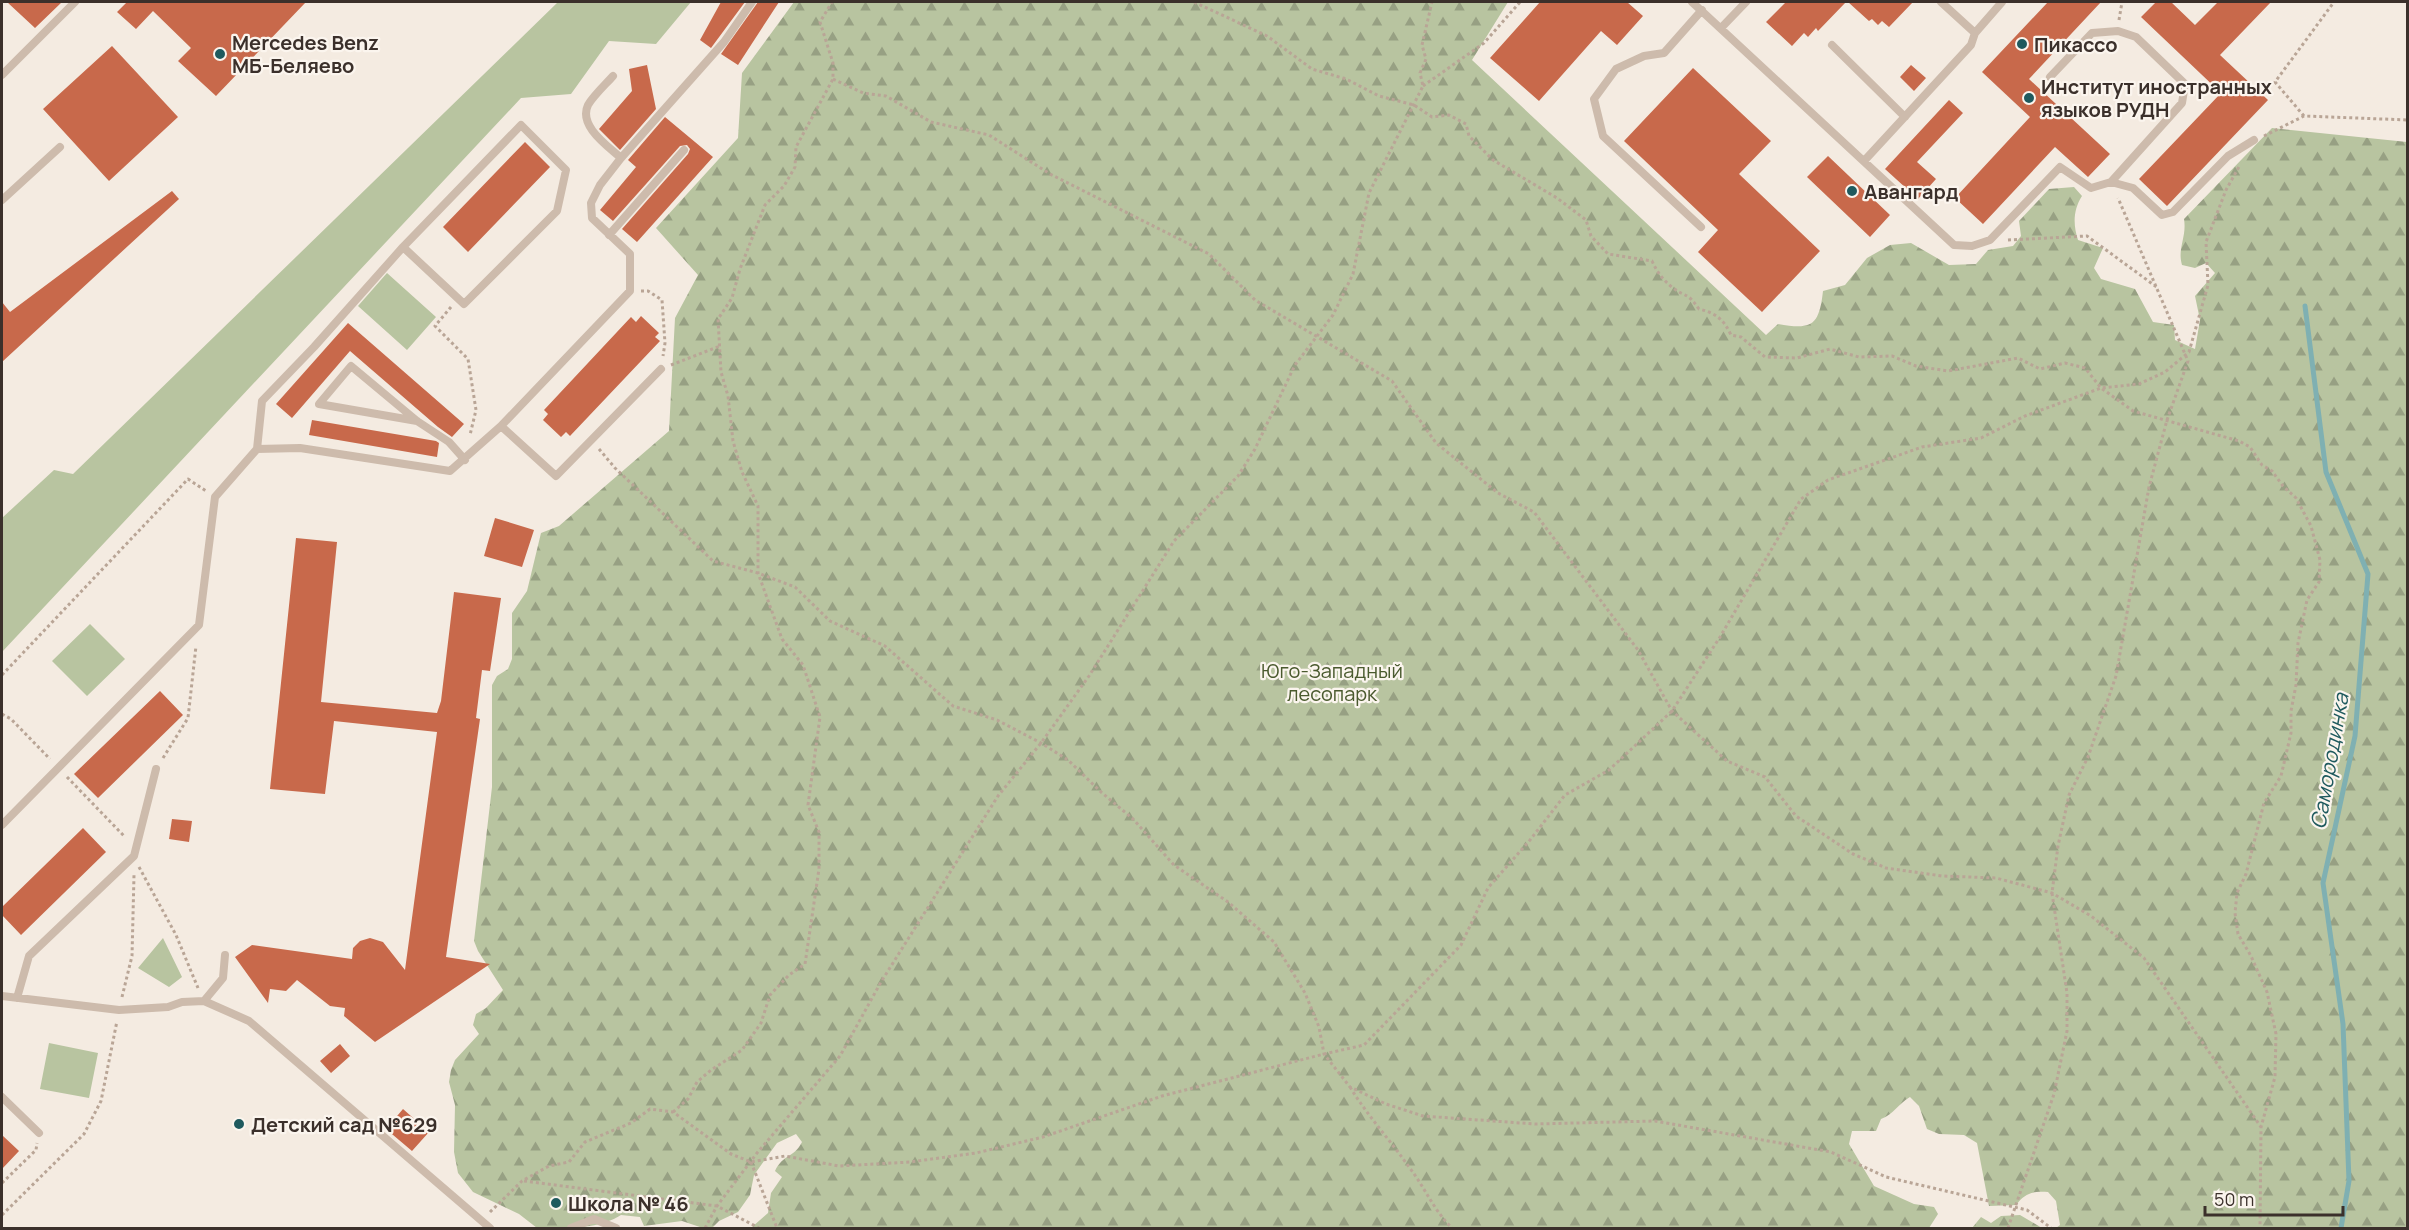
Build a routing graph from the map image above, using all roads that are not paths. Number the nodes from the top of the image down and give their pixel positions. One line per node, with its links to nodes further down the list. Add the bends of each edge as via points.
1 (75, 2): 11 (lane)
2 (752, 2): 18 (lane, via 724,42)
3 (1692, 2): 7 (lane)
4 (1746, 2): 8 (lane)
5 (1941, 2): 9 (lane)
6 (2002, 2): 9 (lane)
7 (1702, 10): 8 (lane); 22 (lane, via 1664,52 1616,69 1594,99 1603,136)
8 (1721, 28): 19 (lane)
9 (1975, 33): 14 (lane, via 1971,45)
10 (1832, 45): 14 (lane)
11 (2, 75)
12 (613, 76): 18 (lane, via 586,111 595,133)
13 (2050, 77): 20 (lane, via 2092,33 2118,31 2136,37 2185,84 2182,103)
14 (1905, 117): 19 (lane)
15 (2254, 141): 20 (lane, via 2228,156 2173,212 2162,215 2133,188)
16 (60, 147): 21 (lane)
17 (684, 150): 23 (lane)
18 (621, 158): 23 (lane, via 591,203 592,218)
19 (1864, 161): 20 (lane, via 1954,246 1990,240 2060,167 2091,188)
20 (2111, 182)
21 (2, 200)
22 (1701, 227)
23 (609, 235): 27 (lane, via 630,254 630,291)
24 (403, 247): 24 (lane, via 521,125 566,170 557,211 464,304); 28 (lane, via 315,347 262,400)
25 (661, 369): 27 (lane, via 556,476)
26 (417, 421): 26 (lane, via 351,366 319,404 330,406); 29 (lane, via 449,442)
27 (501, 426): 29 (lane)
28 (257, 448): 29 (lane, via 300,448 450,471); 31 (lane, via 215,497 199,625)
29 (465, 460)
30 (156, 769): 34 (lane, via 134,856 29,956)
31 (2, 825)
32 (225, 956): 35 (lane, via 223,978)
33 (2, 996): 34 (lane)
34 (17, 998): 35 (lane, via 119,1010)
35 (204, 1001): 38 (lane, via 249,1021)
36 (2, 1097): 37 (lane)
37 (39, 1133)
38 (490, 1228)
39 (571, 1228): 40 (lane, via 594,1219)
40 (616, 1228)

